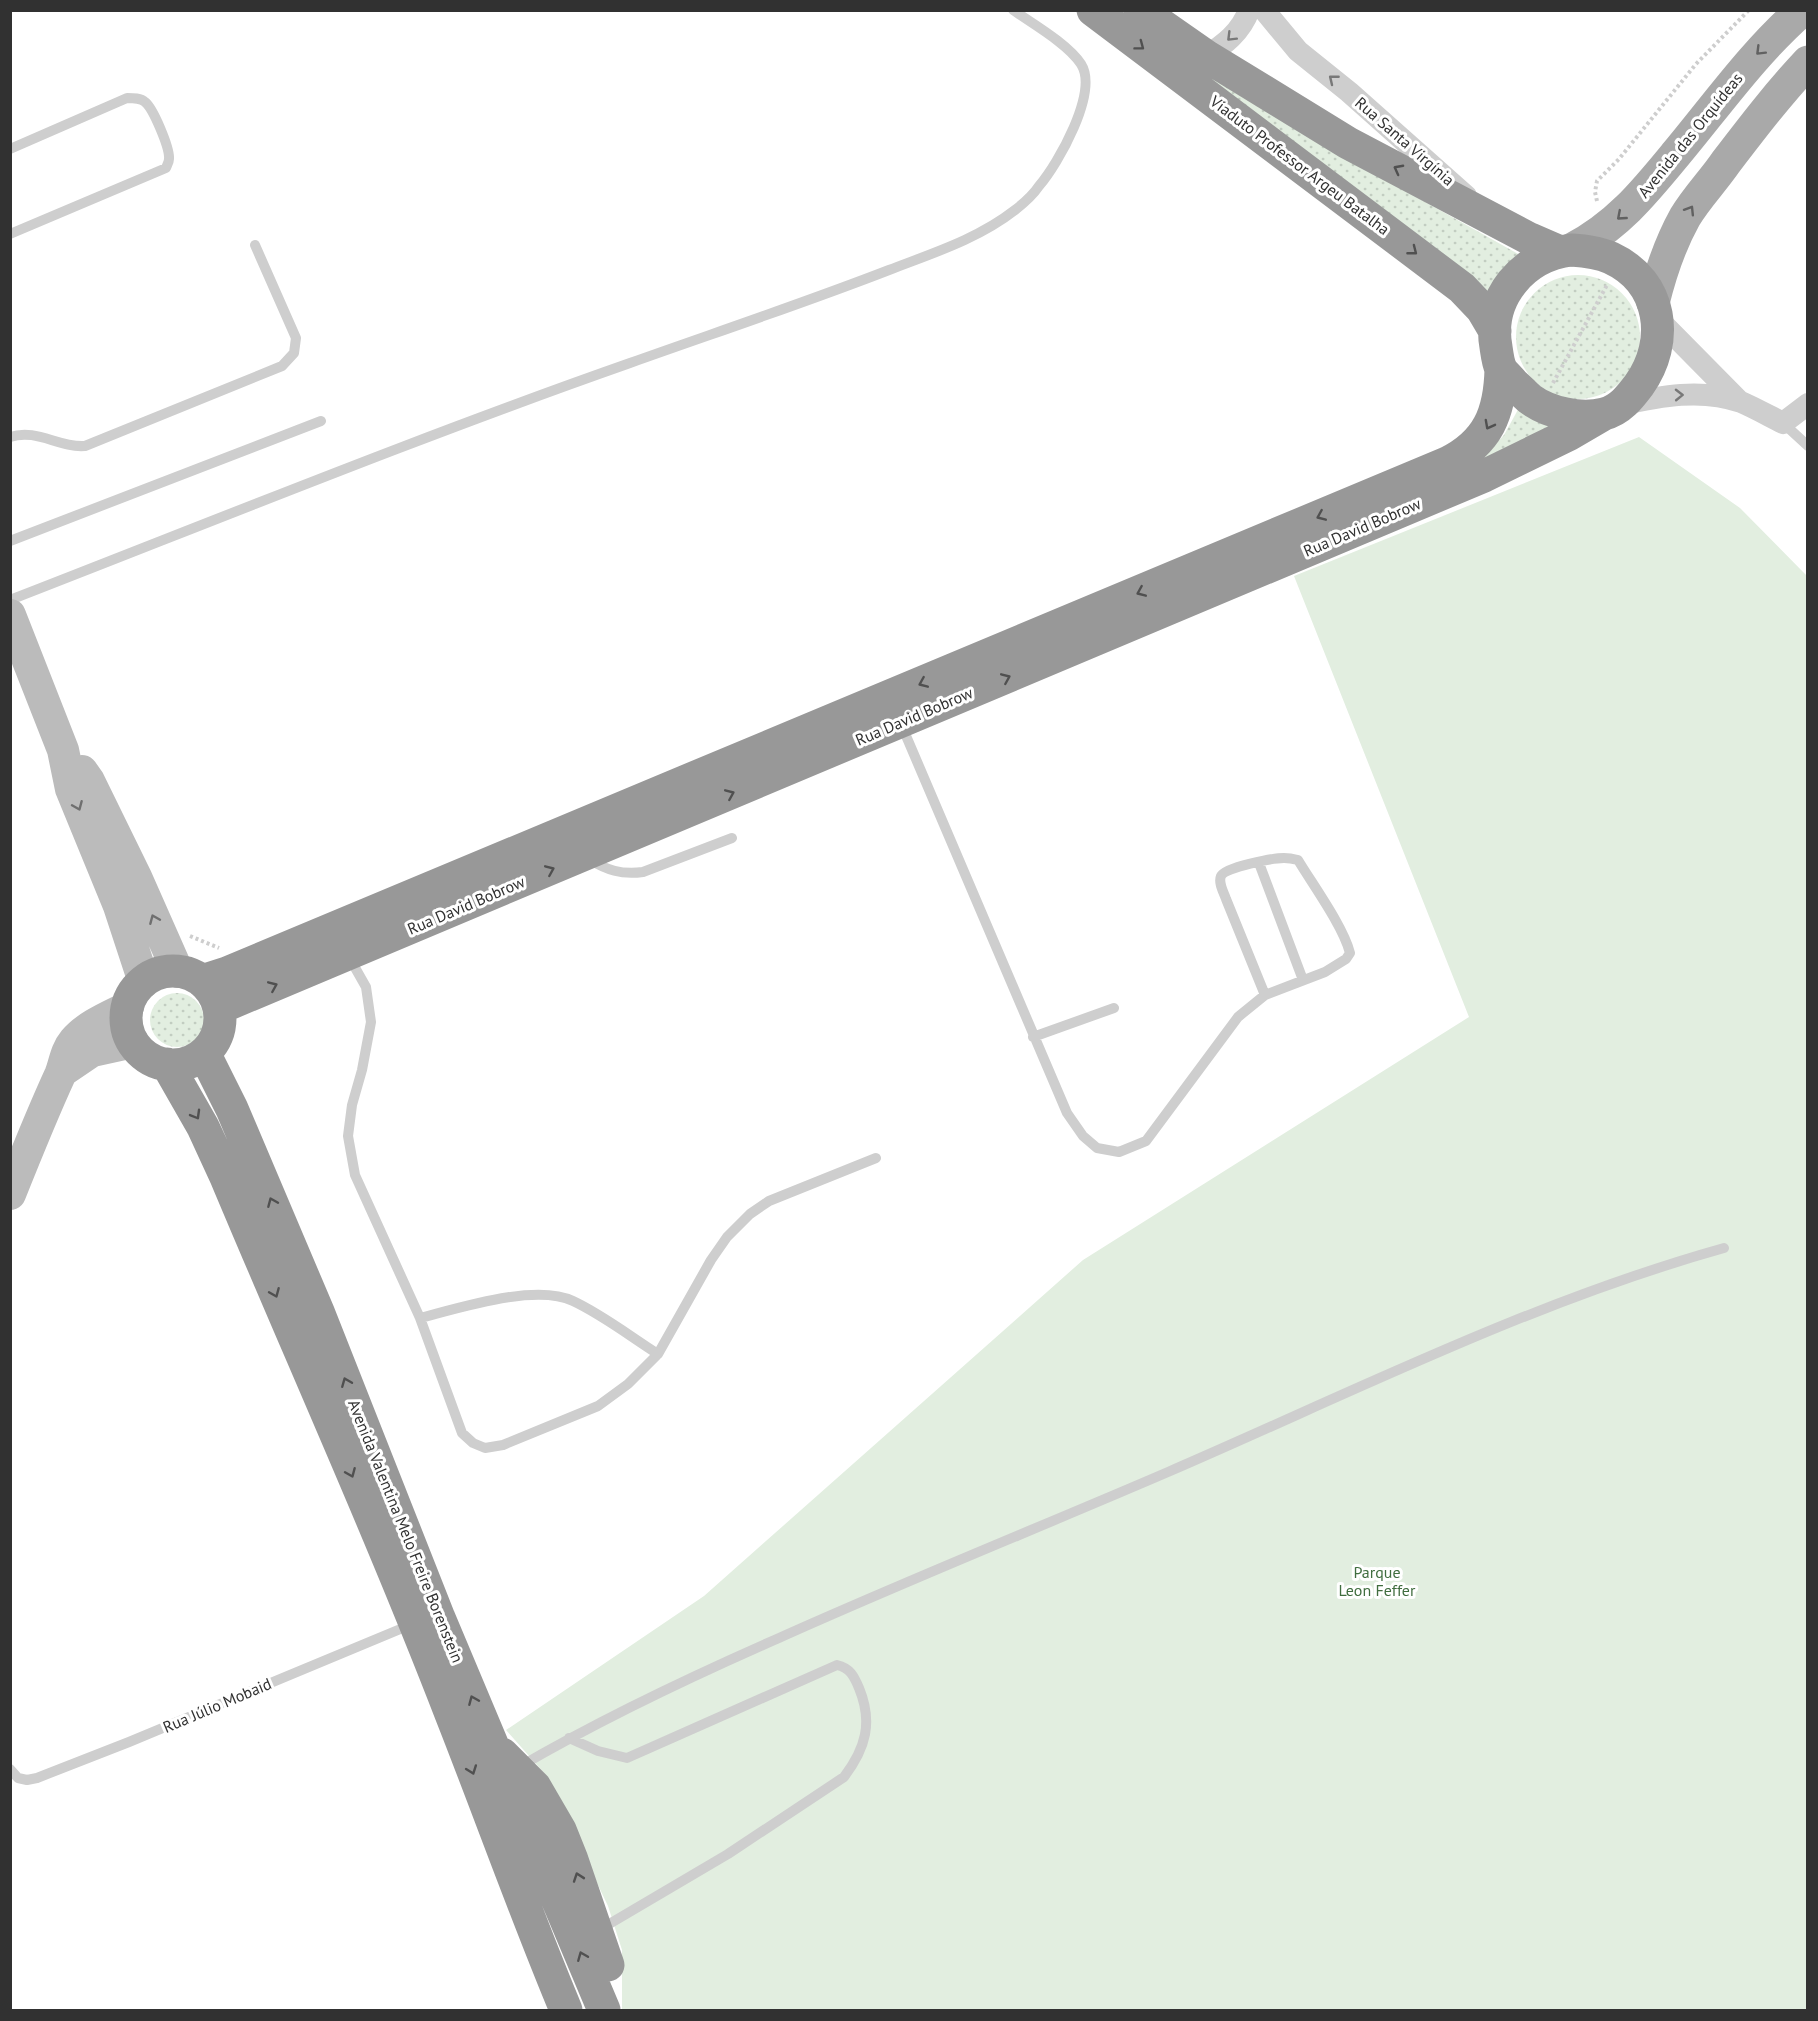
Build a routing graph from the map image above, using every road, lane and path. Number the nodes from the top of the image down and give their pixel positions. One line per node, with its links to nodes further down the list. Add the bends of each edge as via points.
1 (1013, 10): 25 (lane, via 1059,42 1081,64 1085,94 1056,162 1038,188 1014,210 970,239 863,281 564,386)
2 (1093, 10): 15 (highway, Viaduto Professor Argeu Batalha, one-way to 15, via 1462,288 1482,309)
3 (1140, 10): 7 (highway, Viaduto Professor Argeu Batalha)
4 (1249, 10): 7 (street, one-way to 7, via 1230,39)
5 (1264, 10): 10 (street, Rua Santa Virgínia, one-way to 5, via 1298,51)
6 (1802, 10): 13 (main road, Avenida das Orquídeas, one-way to 13, via 1752,59 1627,211 1601,232)
7 (1206, 56): 10 (highway, Viaduto Professor Argeu Batalha, one-way to 7, via 1348,143)
8 (1808, 62): 14 (main road, one-way to 8, via 1671,246 1685,217)
9 (10, 149): 11 (lane, via 134,98 144,100 150,108 170,159 166,168)
10 (1486, 216): 13 (highway, Rua Santa Virgínia, via 1530,239)
11 (10, 234)
12 (255, 245): 22 (lane, via 296,338 294,353 282,366 85,447 60,444 33,434)
13 (1565, 251): 14 (highway, via 1594,252 1619,262 1639,279); 15 (highway, Rua David Bobrow, via 1536,261 1512,282 1498,310)
14 (1655, 311): 17 (street); 19 (highway, Rua David Bobrow, via 1658,338 1653,363 1633,393)
15 (1495, 331): 16 (highway, Rua David Bobrow)
16 (1501, 369): 19 (highway, via 1541,405 1574,415); 34 (highway, Rua David Bobrow, one-way to 34, via 1498,402 1487,429 1471,449 1447,463)
17 (1740, 402): 19 (street, one-way to 17, via 1667,395 1699,395); 21 (street)
18 (1808, 404): 21 (street)
19 (1613, 410): 27 (highway, Rua David Bobrow, one-way to 19, via 1484,476)
20 (321, 421): 24 (lane)
21 (1783, 423): 23 (lane)
22 (10, 436)
23 (1808, 446)
24 (10, 541)
25 (10, 600)
26 (10, 615): 28 (main road)
27 (900, 722): 30 (highway, Rua David Bobrow, one-way to 27); 38 (lane)
28 (63, 750): 34 (main road, one-way to 28, via 136,877 89,781); 35 (main road, one-way to 35, via 71,789 119,906)
29 (732, 838): 30 (lane, via 635,873 616,873)
30 (582, 856): 32 (highway, Rua David Bobrow, one-way to 30)
31 (1259, 863): 33 (lane); 33 (lane, via 1298,860 1347,943 1350,953 1346,959); 36 (lane, via 1227,870 1221,876 1221,884)
32 (348, 954): 34 (highway, Rua David Bobrow, one-way to 32); 46 (lane, via 366,987 371,1022 348,1136 355,1175)
33 (1304, 980): 36 (lane)
34 (200, 987): 35 (highway, via 166,972 154,976); 40 (highway, via 220,1021 213,1044)
35 (136, 994): 39 (highway, via 127,1025); 42 (main road, via 80,1035 65,1056)
36 (1265, 995): 38 (lane, via 1238,1017 1146,1141 1119,1152 1097,1148 1083,1136 1067,1113)
37 (1114, 1008): 38 (lane)
38 (1033, 1037)
39 (133, 1042): 41 (highway, via 146,1056); 42 (main road, via 92,1051)
40 (204, 1053): 41 (highway, via 180,1064); 50 (highway, Avenida Valentina Melo Freire Borenstein, one-way to 40, via 320,1314)
41 (167, 1064): 48 (highway, Avenida Valentina Melo Freire Borenstein, one-way to 48, via 203,1127 226,1178)
42 (61, 1072): 44 (main road)
43 (876, 1158): 47 (lane, via 769,1201 750,1214 711,1260)
44 (10, 1194)
45 (1724, 1248): 49 (lane, via 1601,1288 1406,1365 1169,1471 889,1588 660,1692)
46 (420, 1318): 47 (lane, via 503,1298 543,1295 571,1300); 47 (lane, via 462,1432 472,1443 485,1448 503,1445 598,1406 628,1384)
47 (658, 1354)
48 (414, 1623): 52 (lane, Rua Júlio Mobaid, via 37,1778 27,1780); 54 (highway, Avenida Valentina Melo Freire Borenstein, one-way to 54)
49 (569, 1738): 51 (lane); 53 (lane, via 627,1758 837,1665 852,1673 867,1707 861,1749 844,1777 728,1854)
50 (492, 1746): 51 (highway); 55 (highway, Avenida Valentina Melo Freire Borenstein, one-way to 50)
51 (516, 1768): 53 (highway, one-way to 51, via 560,1830 536,1787)
52 (14, 1774)
53 (596, 1932): 55 (highway, via 609,1966)
54 (549, 1972): 55 (highway, via 571,1997); 56 (highway, Avenida Valentina Melo Freire Borenstein)
55 (600, 2000)
56 (566, 2010)

